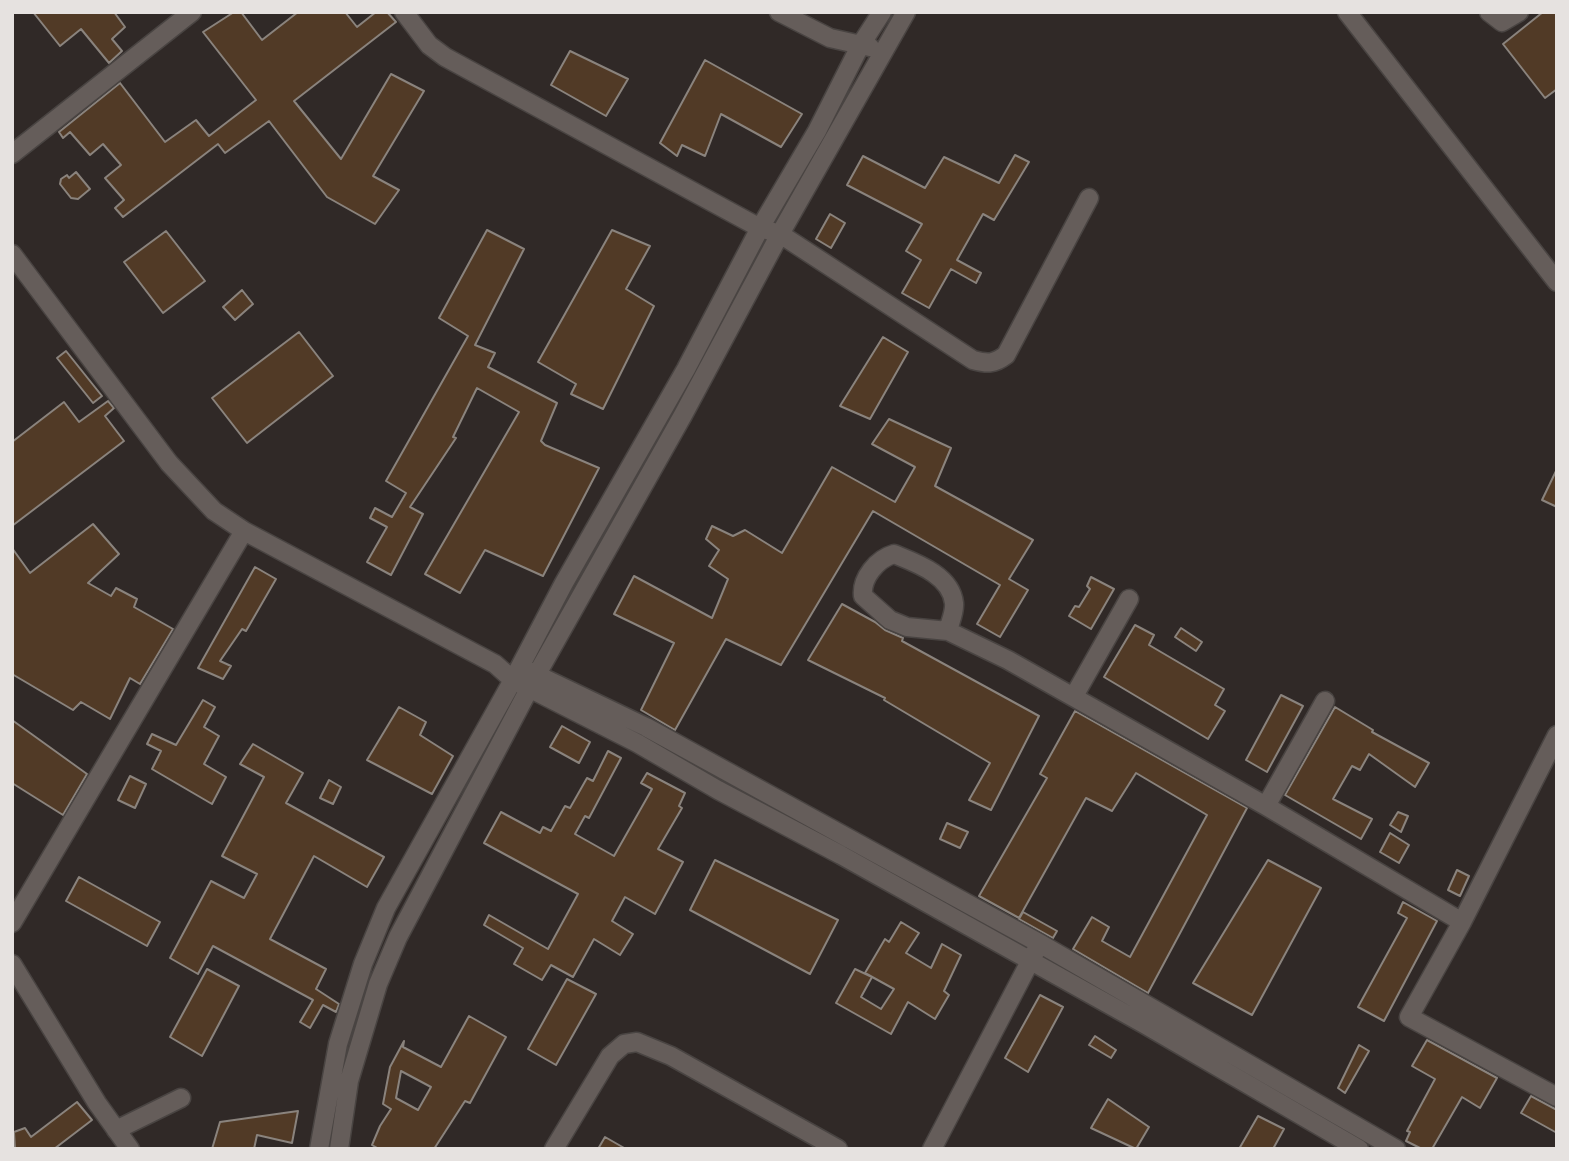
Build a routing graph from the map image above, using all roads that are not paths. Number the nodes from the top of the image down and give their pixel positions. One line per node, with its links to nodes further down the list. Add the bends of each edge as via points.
1 (192, 12): 11 (street)
2 (404, 12): 13 (street, via 445,57)
3 (779, 12): 9 (street, via 830,38)
4 (882, 12): 9 (street)
5 (906, 12): 10 (street)
6 (1347, 12): 16 (street)
7 (1489, 12): 8 (street, via 1502,22)
8 (1519, 12)
9 (860, 46): 10 (street); 13 (street)
10 (884, 50): 14 (street)
11 (12, 154)
12 (1089, 198): 14 (street, via 1006,355 988,364 973,360)
13 (760, 228): 14 (street); 20 (street)
14 (780, 234): 21 (street)
15 (12, 254): 17 (street, via 169,463 214,511)
16 (1557, 282)
17 (244, 531): 20 (street); 31 (street)
18 (1129, 599): 22 (street)
19 (948, 631): 19 (street, via 954,601 939,577 894,554 875,566 862,592 875,608 907,627); 22 (street)
20 (517, 673): 21 (street); 41 (street, via 386,908 338,1044)
21 (533, 682): 24 (street); 42 (street, via 398,937 378,984 349,1081)
22 (1074, 696): 28 (street)
23 (1325, 701): 28 (street)
24 (642, 735): 26 (street); 27 (street)
25 (1557, 735): 30 (street)
26 (728, 774): 27 (street); 29 (street)
27 (718, 790): 29 (street)
28 (1266, 806): 30 (street)
29 (844, 847): 32 (street); 33 (street)
30 (1462, 922): 36 (street, via 1409,1017)
31 (12, 923)
32 (1039, 943): 33 (street); 35 (street)
33 (1030, 962): 35 (street); 45 (street)
34 (12, 964): 38 (street)
35 (1148, 1016): 39 (street)
36 (1557, 1097)
37 (181, 1098): 38 (street)
38 (116, 1129): 40 (street)
39 (1348, 1141): 46 (street)
40 (130, 1149)
41 (319, 1149)
42 (339, 1149)
43 (554, 1149): 44 (street, via 610,1056 624,1044 637,1042 671,1056)
44 (838, 1149)
45 (932, 1149)
46 (1396, 1149)

